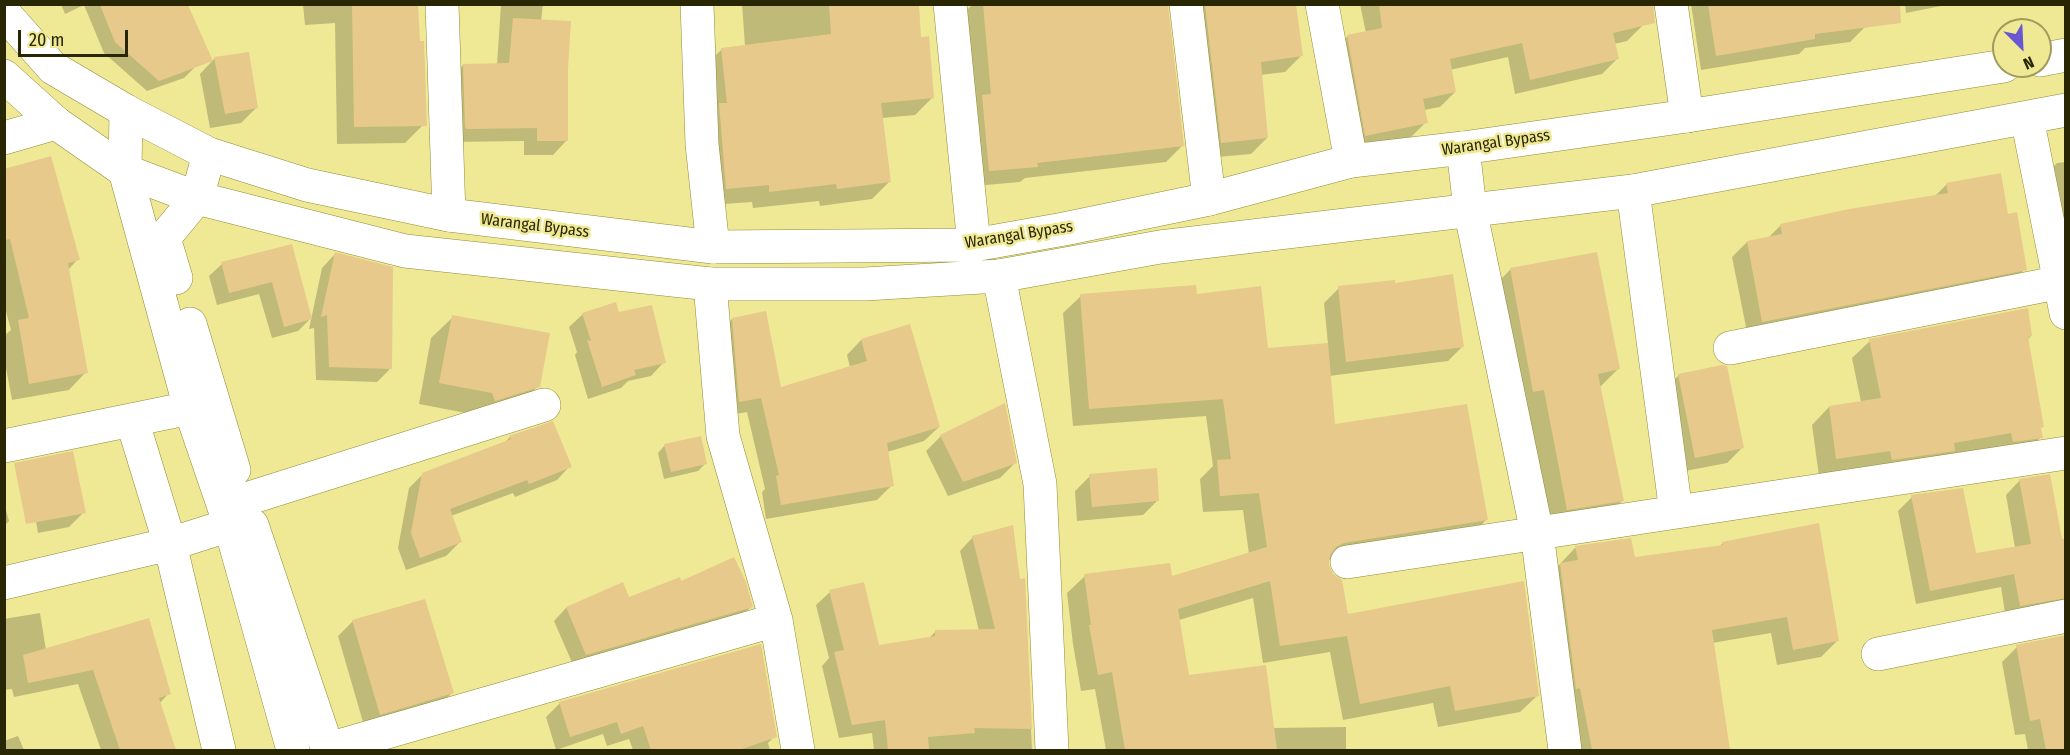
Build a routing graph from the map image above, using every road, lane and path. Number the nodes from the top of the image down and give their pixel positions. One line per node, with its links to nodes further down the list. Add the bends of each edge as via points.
1 (442, 4): 24 (street)
2 (697, 4): 26 (street, via 702,144)
3 (950, 4): 25 (street)
4 (1186, 4): 22 (street)
5 (1322, 4): 18 (street)
6 (1671, 4): 12 (street)
7 (4, 14): 11 (street, Warangal Bypass, via 52,68)
8 (1992, 68): 12 (street, Warangal Bypass)
9 (4, 76): 14 (street)
10 (2066, 110): 13 (street)
11 (126, 111): 17 (street, Warangal Bypass); 19 (street)
12 (1687, 117): 16 (street, Warangal Bypass)
13 (2027, 118): 20 (street); 29 (street)
14 (56, 123): 15 (street); 19 (street)
15 (4, 138)
16 (1463, 148): 18 (street, Warangal Bypass); 23 (street)
17 (209, 154): 21 (street); 24 (street, Warangal Bypass, via 307,185)
18 (1350, 161): 22 (street, Warangal Bypass)
19 (125, 171): 21 (street); 32 (street)
20 (1633, 191): 23 (street); 37 (street)
21 (197, 198): 28 (street, via 405,251); 36 (street, via 164,238)
22 (1209, 199): 25 (street, Warangal Bypass)
23 (1470, 209): 27 (street, via 1160,247); 38 (street)
24 (449, 215): 26 (street, Warangal Bypass)
25 (974, 244): 26 (street, Warangal Bypass)
26 (713, 247)
27 (999, 276): 28 (street, via 865,284); 49 (street, via 1040,484)
28 (710, 284): 43 (street, via 723,436)
29 (2064, 292): 30 (street)
30 (1730, 348)
31 (544, 405): 36 (street)
32 (190, 408): 33 (street); 36 (street)
33 (132, 420): 34 (street); 39 (street)
34 (4, 446)
35 (2066, 453): 37 (street)
36 (237, 512): 39 (street); 46 (street); 47 (street)
37 (1676, 512): 38 (street)
38 (1536, 533): 40 (street); 50 (street)
39 (170, 544): 41 (street); 45 (street)
40 (1347, 562)
41 (4, 583)
42 (2066, 616): 44 (street)
43 (776, 620): 47 (street); 48 (street)
44 (1878, 654)
45 (219, 750)
46 (293, 750)
47 (328, 750)
48 (798, 750)
49 (1052, 750)
50 (1565, 750)

